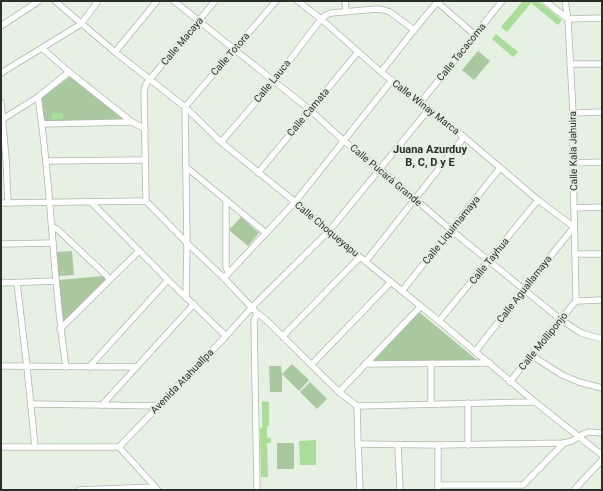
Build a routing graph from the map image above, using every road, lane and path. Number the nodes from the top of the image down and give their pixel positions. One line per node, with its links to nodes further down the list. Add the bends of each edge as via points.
1 (39, 1): 21 (street)
2 (55, 1): 20 (street, Calle Choqueyapu)
3 (98, 1): 20 (street)
4 (158, 1): 26 (street)
5 (174, 1): 19 (street, Calle Pucará Grande)
6 (215, 1): 19 (street, Calle Macaya)
7 (276, 1): 25 (street, Calle Totora)
8 (298, 1): 17 (street, Calle Winay Marca)
9 (345, 1): 15 (street)
10 (438, 1): 22 (street); 23 (street)
11 (502, 1): 23 (street, Calle Tacacoma)
12 (545, 1): 14 (street)
13 (564, 1): 14 (street); 18 (street, Calle Kala Jahuira)
14 (556, 10): 18 (street)
15 (346, 11): 17 (street, via 331,13); 22 (street, via 377,8 390,12)
16 (602, 18): 18 (street)
17 (321, 19): 27 (street, Calle Winay Marca); 35 (street, Calle Lauca)
18 (568, 20): 28 (street, Calle Kala Jahuira)
19 (198, 21): 25 (street, Calle Pucará Grande); 33 (street, Calle Macaya)
20 (80, 24): 24 (street); 26 (street, Calle Choqueyapu)
21 (1, 26)
22 (414, 30): 31 (street)
23 (475, 35): 38 (street, Calle Tacacoma)
24 (42, 48): 30 (street); 32 (street)
25 (235, 50): 35 (street, Calle Pucará Grande); 39 (street, Calle Totora)
26 (115, 52): 33 (street, Calle Choqueyapu)
27 (358, 52): 31 (street, Calle Winay Marca); 41 (street, Calle Camata)
28 (570, 64): 29 (street); 43 (street, Calle Kala Jahuira)
29 (602, 64)
30 (69, 72): 36 (street); 45 (street)
31 (382, 72): 34 (street, Calle Winay Marca)
32 (1, 73)
33 (149, 80): 39 (street, Calle Choqueyapu); 47 (street, via 144,91)
34 (392, 80): 38 (street, Calle Winay Marca); 49 (street)
35 (274, 81): 41 (street, Calle Pucará Grande); 50 (street, Calle Lauca)
36 (38, 97): 44 (street); 46 (street)
37 (1, 102): 44 (street)
38 (421, 102): 40 (street, Calle Winay Marca)
39 (185, 107): 50 (street, Calle Choqueyapu); 55 (street)
40 (429, 109): 48 (street, Calle Winay Marca); 57 (street)
41 (310, 110): 49 (street, Calle Pucará Grande); 58 (street, Calle Camata)
42 (602, 112): 43 (street)
43 (573, 113): 54 (street, Calle Kala Jahuira)
44 (3, 119): 66 (street)
45 (132, 122): 46 (street); 47 (street)
46 (42, 124): 52 (street)
47 (145, 129): 51 (street)
48 (464, 137): 56 (street, Calle Winay Marca); 59 (street)
49 (344, 141): 57 (street, Calle Pucará Grande); 64 (street)
50 (221, 142): 58 (street, Calle Choqueyapu)
51 (145, 160): 52 (street); 62 (street)
52 (46, 161): 67 (street)
53 (602, 162): 54 (street)
54 (573, 163): 69 (street, Calle Kala Jahuira)
55 (186, 167): 60 (street); 76 (street)
56 (500, 168): 61 (street, Calle Winay Marca); 72 (street, Calle Liquimamaya)
57 (380, 169): 59 (street, Calle Pucará Grande); 73 (street)
58 (258, 172): 64 (street, Calle Choqueyapu)
59 (415, 199): 72 (street, Calle Pucará Grande); 82 (street)
60 (226, 200): 74 (street); 84 (street)
61 (538, 200): 71 (street, Calle Winay Marca); 83 (street, Calle Tayhua)
62 (146, 201): 63 (street); 76 (street)
63 (91, 202): 67 (street); 78 (street)
64 (295, 202): 73 (street, Calle Choqueyapu); 74 (street)
65 (1, 203): 66 (street)
66 (8, 203): 67 (street)
67 (49, 203): 70 (street)
68 (602, 207): 69 (street)
69 (574, 208): 71 (street, Calle Kala Jahuira)
70 (52, 227): 75 (street); 86 (street)
71 (574, 227): 79 (street, Calle Kala Jahuira); 92 (street, Calle Aguallamaya)
72 (452, 230): 83 (street, Calle Pucará Grande); 93 (street, Calle Liquimamaya)
73 (329, 231): 81 (street, Calle Choqueyapu); 99 (street, Avenida Atahuallpa)
74 (266, 233): 84 (street)
75 (53, 243): 77 (street); 88 (street)
76 (187, 243): 85 (street); 94 (street)
77 (1, 244)
78 (139, 251): 86 (street); 87 (street)
79 (576, 254): 80 (street); 96 (street, Calle Kala Jahuira)
80 (602, 254)
81 (360, 257): 82 (street, Calle Choqueyapu); 105 (street)
82 (366, 261): 89 (street, Calle Choqueyapu)
83 (489, 261): 92 (street, Calle Pucará Grande); 102 (street, Calle Tayhua)
84 (228, 272): 85 (street)
85 (224, 278): 99 (street)
86 (110, 279): 103 (street)
87 (168, 280): 94 (street); 116 (street)
88 (56, 281): 90 (street); 103 (street)
89 (391, 282): 93 (street, Calle Choqueyapu); 110 (street)
90 (17, 283): 91 (street); 114 (street)
91 (1, 284)
92 (524, 289): 101 (street, Calle Pucará Grande); 107 (street, Calle Aguallamaya)
93 (402, 291): 98 (street, Calle Choqueyapu)
94 (186, 298): 97 (street)
95 (602, 300): 96 (street)
96 (576, 301): 101 (street, Calle Molliponjo)
97 (194, 304): 104 (street); 117 (street)
98 (421, 306): 102 (street, Calle Choqueyapu); 111 (street)
99 (252, 307): 100 (street); 104 (street, Avenida Atahuallpa)
100 (257, 313): 105 (street); 145 (street, via 254,321)
101 (560, 319): 106 (street, Calle Pucará Grande, via 581,333); 108 (street, Calle Molliponjo)
102 (439, 322): 107 (street, Calle Choqueyapu)
103 (60, 329): 115 (street)
104 (226, 336): 126 (street, Avenida Atahuallpa)
105 (283, 336): 110 (street)
106 (602, 340)
107 (475, 352): 109 (street, Calle Choqueyapu)
108 (531, 355): 118 (street, Calle Molliponjo); 119 (street, via 562,375)
109 (490, 363): 112 (street); 118 (street, Calle Choqueyapu)
110 (312, 364): 120 (street)
111 (365, 364): 112 (street); 120 (street)
112 (431, 364): 124 (street)
113 (1, 366): 114 (street)
114 (28, 367): 115 (street); 123 (street)
115 (66, 367): 116 (street)
116 (89, 367): 117 (street)
117 (137, 367): 125 (street)
118 (510, 382): 121 (street, Calle Choqueyapu)
119 (602, 388)
120 (339, 392): 127 (street)
121 (535, 402): 122 (street); 129 (street, Calle Choqueyapu)
122 (468, 403): 124 (street); 134 (street)
123 (31, 404): 125 (street); 136 (street)
124 (430, 404): 127 (street)
125 (102, 405): 126 (street)
126 (157, 406): 137 (street, Avenida Atahuallpa)
127 (358, 406): 131 (street)
128 (602, 433): 129 (street, via 589,432)
129 (579, 437): 130 (street); 138 (street, Calle Choqueyapu)
130 (564, 443): 134 (street); 141 (street, via 524,485)
131 (358, 444): 132 (street); 146 (street)
132 (398, 445): 133 (street); 147 (street)
133 (438, 445): 134 (street); 140 (street)
134 (468, 445)
135 (1, 447): 136 (street)
136 (35, 447): 137 (street)
137 (119, 447): 142 (street)
138 (602, 455)
139 (602, 460): 148 (street)
140 (438, 488): 141 (street, via 479,484)
141 (515, 488)
142 (157, 489): 144 (street)
143 (79, 490): 144 (street)
144 (104, 490)
145 (257, 490)
146 (360, 490)
147 (400, 490)
148 (574, 490)

